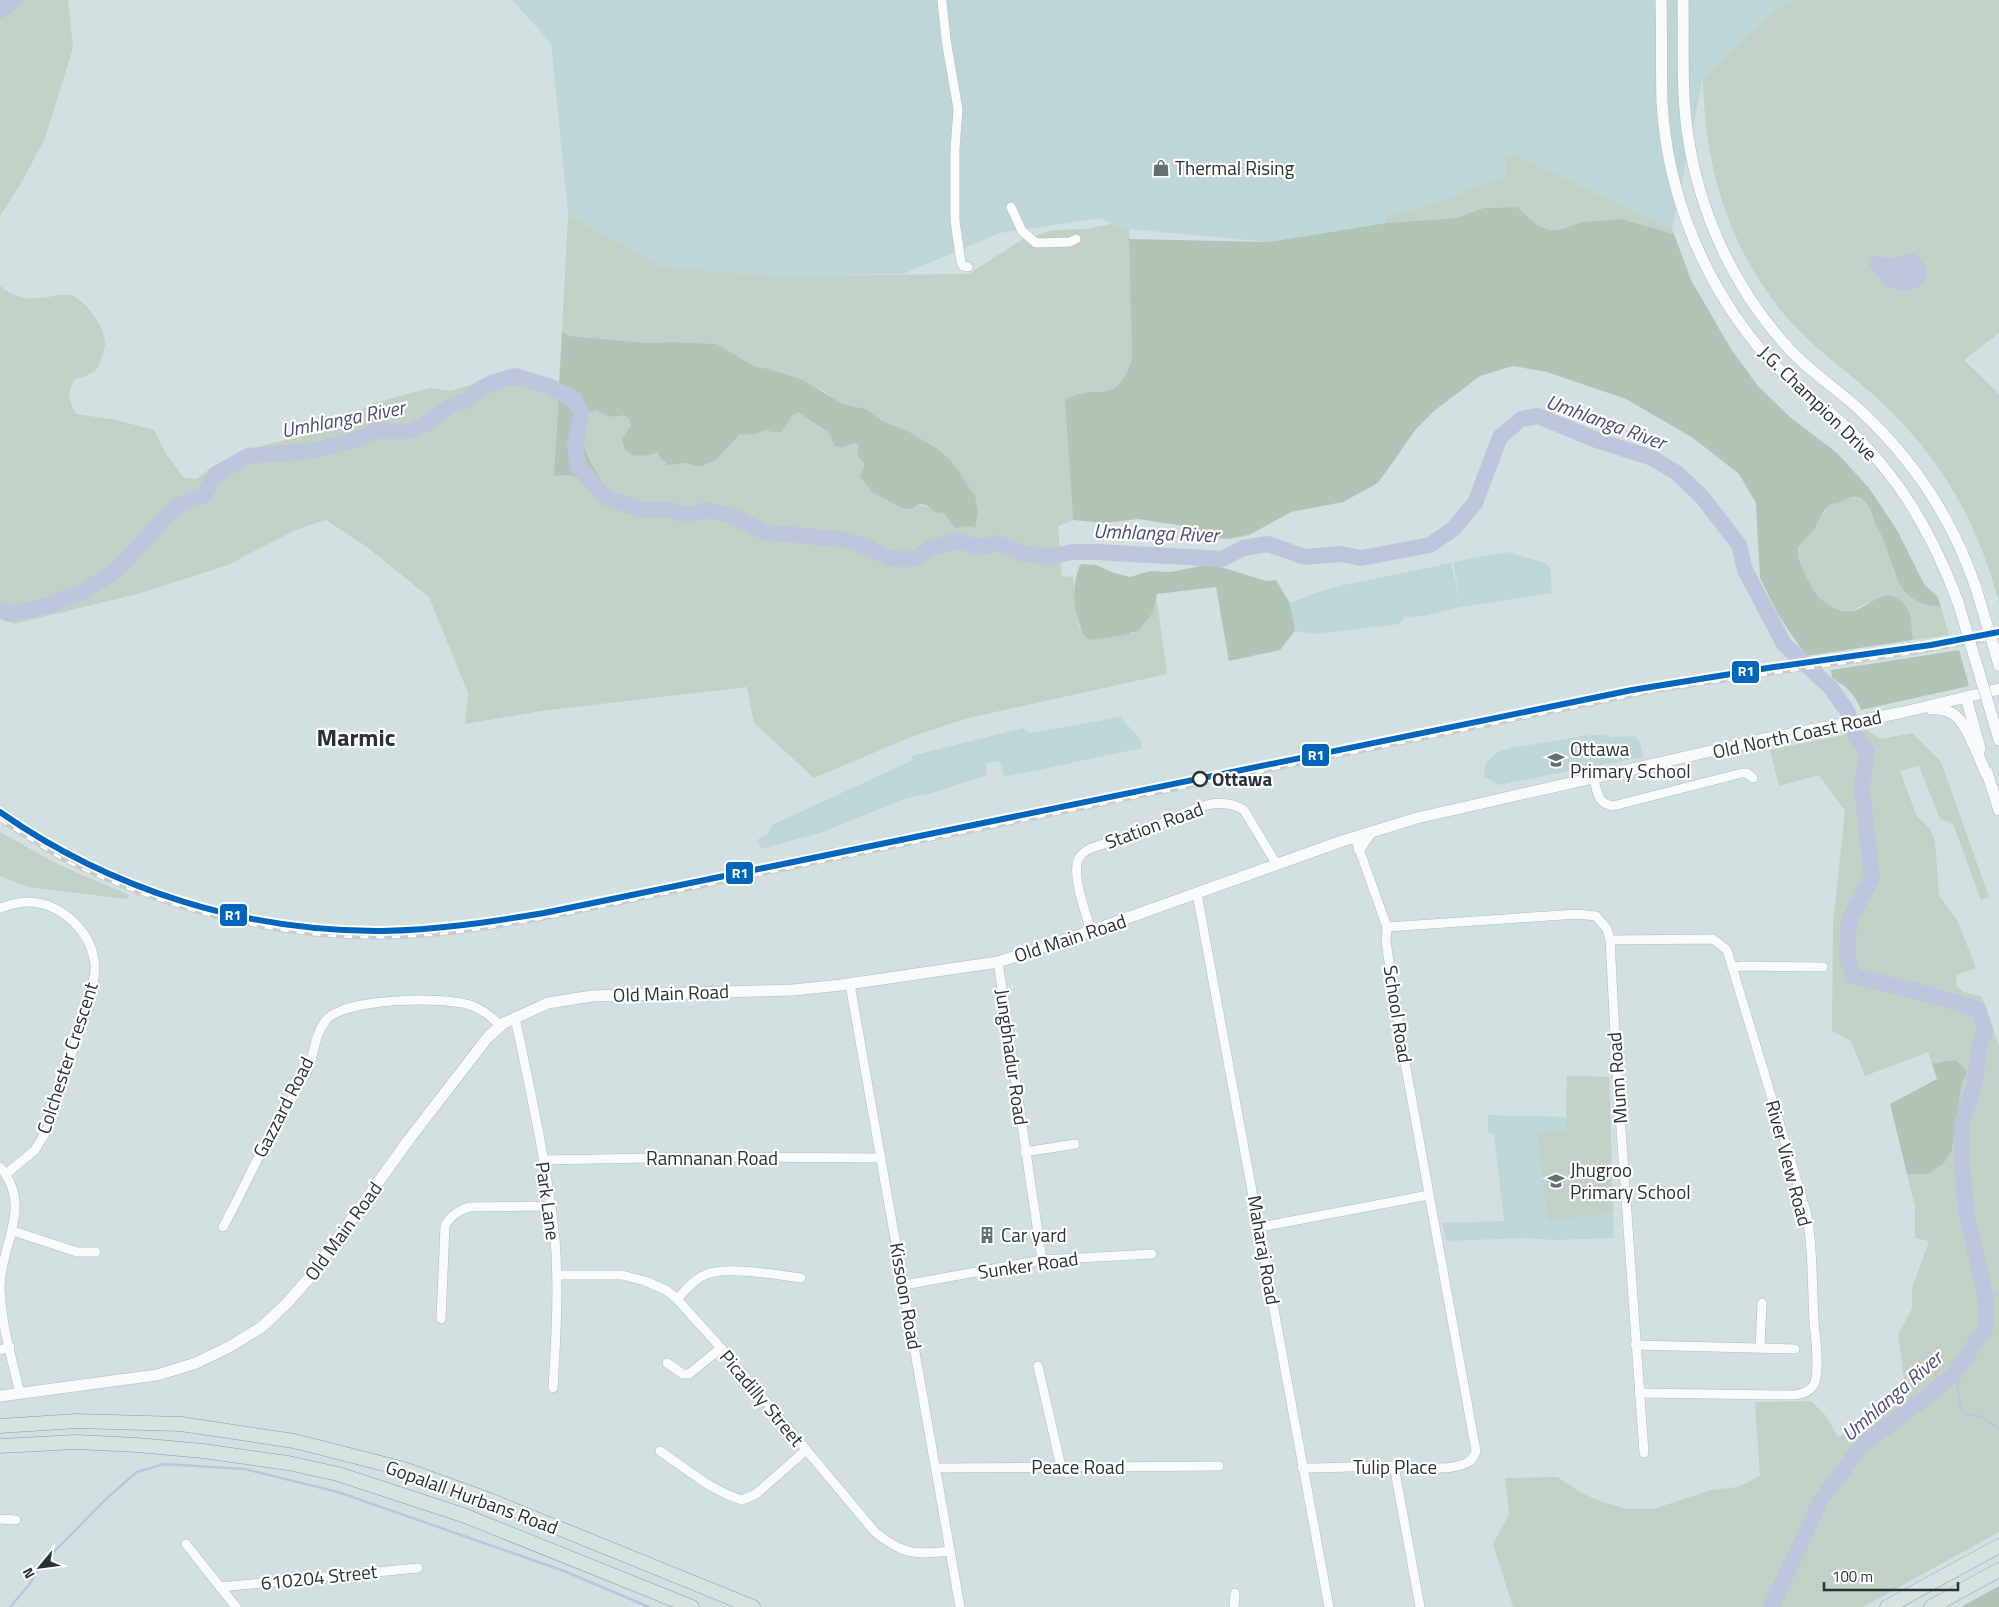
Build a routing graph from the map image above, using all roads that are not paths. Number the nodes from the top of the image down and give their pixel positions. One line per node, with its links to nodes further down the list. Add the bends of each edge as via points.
1 (942, 0): 6 (street, via 958,109 955,221 960,262)
2 (1661, 0): 11 (street, J.G. Champion Drive, bridge, via 1662,103 1669,158 1683,211 1702,258 1728,306 1766,356 1866,446 1902,490 1936,547 1958,602)
3 (1683, 0): 7 (street, J.G. Champion Drive, bridge, via 1688,134 1703,203 1722,250 1752,302 1792,352 1862,412 1914,468 1960,547)
4 (1011, 207): 5 (street, via 1022,231 1036,243)
5 (1076, 239)
6 (968, 267)
7 (1999, 665)
8 (1999, 689): 9 (street, Old North Coast Road)
9 (1966, 697): 10 (street, Old North Coast Road); 14 (street)
10 (1904, 712): 12 (street, Old North Coast Road); 14 (street, via 1937,708 1954,714 1964,727)
11 (1999, 740)
12 (1594, 778): 13 (street, via 1600,799 1612,806 1747,773); 15 (street, Old North Coast Road)
13 (1753, 778)
14 (1989, 779): 16 (street)
15 (1478, 803): 17 (street, Old Main Road)
16 (1999, 810)
17 (1370, 832): 18 (street, Old Main Road); 19 (street)
18 (1355, 837): 19 (street, School Road); 20 (street, Old Main Road)
19 (1359, 849): 23 (street, School Road)
20 (1277, 865): 21 (street, Old Main Road); 24 (street, Station Road, via 1244,810 1217,804 1190,809 1081,855 1076,875)
21 (1197, 894): 24 (street, Old Main Road); 40 (street, Maharaj Road)
22 (0, 908): 36 (street, Colchester Crescent, via 30,902 48,905 67,916 84,934 95,968 92,990 48,1128 35,1150)
23 (1387, 927): 25 (street, Munn Road, via 1590,914 1602,921); 37 (street, School Road, via 1386,942)
24 (1091, 931): 26 (street, Old Main Road)
25 (1610, 940): 27 (street, River View Road, via 1714,939 1727,950); 52 (street, Munn Road)
26 (998, 962): 29 (street, Old Main Road); 33 (street, Jungbhadur Road)
27 (1734, 967): 28 (street); 61 (street, River View Road, via 1807,1218 1816,1351 1815,1382 1803,1394 1789,1395)
28 (1823, 967)
29 (850, 984): 30 (street, Old Main Road, via 794,990 592,996 548,1003); 34 (street, Kissoon Road)
30 (515, 1017): 31 (street, Old Main Road); 35 (street, Park Lane)
31 (501, 1026): 39 (street, Gazzard Road, via 481,1009 449,1000 388,1001 356,1007 327,1019 313,1044 309,1065); 62 (street, Old Main Road, via 488,1037 410,1138 310,1277 263,1326 196,1363 157,1375)
32 (1075, 1144): 33 (street, Jungbhadur Road)
33 (1025, 1152): 44 (street, Jungbhadur Road)
34 (881, 1158): 35 (street, Ramnanan Road); 48 (street, Kissoon Road)
35 (543, 1160): 38 (street, Park Lane)
36 (3, 1170): 41 (street, via 14,1192)
37 (1429, 1195): 40 (street); 66 (street, School Road)
38 (550, 1206): 45 (street, Park Lane); 51 (street, via 469,1207 450,1218 444,1233)
39 (223, 1227)
40 (1260, 1227): 74 (street, Maharaj Road)
41 (14, 1231): 42 (street, via 77,1252); 47 (street)
42 (96, 1252)
43 (1152, 1254): 44 (street, Sunker Road)
44 (1042, 1260): 48 (street, Sunker Road)
45 (557, 1275): 49 (street, Picadilly Street, via 622,1275 666,1290); 60 (street, Park Lane)
46 (801, 1278): 49 (street, via 759,1272 716,1272 701,1277)
47 (0, 1285): 53 (street, via 1,1308)
48 (904, 1285): 73 (street, Kissoon Road)
49 (677, 1299): 54 (street, Picadilly Street)
50 (1762, 1302): 55 (street)
51 (441, 1319)
52 (1636, 1345): 55 (street); 61 (street, Munn Road)
53 (10, 1347): 57 (street); 62 (street)
54 (721, 1348): 58 (street, via 689,1374 682,1374); 67 (street, Picadilly Street)
55 (1760, 1348): 56 (street)
56 (1795, 1349)
57 (0, 1350)
58 (667, 1363)
59 (1038, 1366): 72 (street)
60 (553, 1388)
61 (1639, 1393): 69 (street, Munn Road)
62 (20, 1394): 63 (street, Old Main Road)
63 (0, 1396)
64 (0, 1426): 86 (main road, Gopalall Hurbans Road, via 76,1421 182,1424 294,1441 404,1469 487,1499)
65 (0, 1446): 85 (main road, Gopalall Hurbans Road, via 76,1442 204,1450 338,1474 463,1515)
66 (1475, 1446): 71 (street, Tulip Place, via 1475,1455 1465,1464 1439,1468)
67 (806, 1450): 68 (street, via 756,1494 742,1500 714,1488); 79 (street, Picadilly Street, via 875,1532 890,1544 919,1554)
68 (660, 1451)
69 (1644, 1453)
70 (1219, 1466): 72 (street, Peace Road)
71 (1394, 1466): 74 (street, Tulip Place); 90 (street)
72 (1061, 1467): 73 (street, Peace Road)
73 (937, 1468): 79 (street, Kissoon Road)
74 (1302, 1468): 89 (street, Maharaj Road)
75 (0, 1519): 76 (street)
76 (16, 1520)
77 (186, 1544): 82 (street)
78 (1999, 1546): 91 (main road)
79 (950, 1551): 87 (street, Kissoon Road)
80 (418, 1568): 82 (street, 610204 Street)
81 (1999, 1570): 92 (main road)
82 (220, 1587): 84 (street)
83 (1235, 1593): 88 (street)
84 (236, 1607)
85 (692, 1607)
86 (753, 1607)
87 (960, 1607)
88 (1234, 1607)
89 (1329, 1607)
90 (1420, 1607)
91 (1887, 1607)
92 (1931, 1607)

